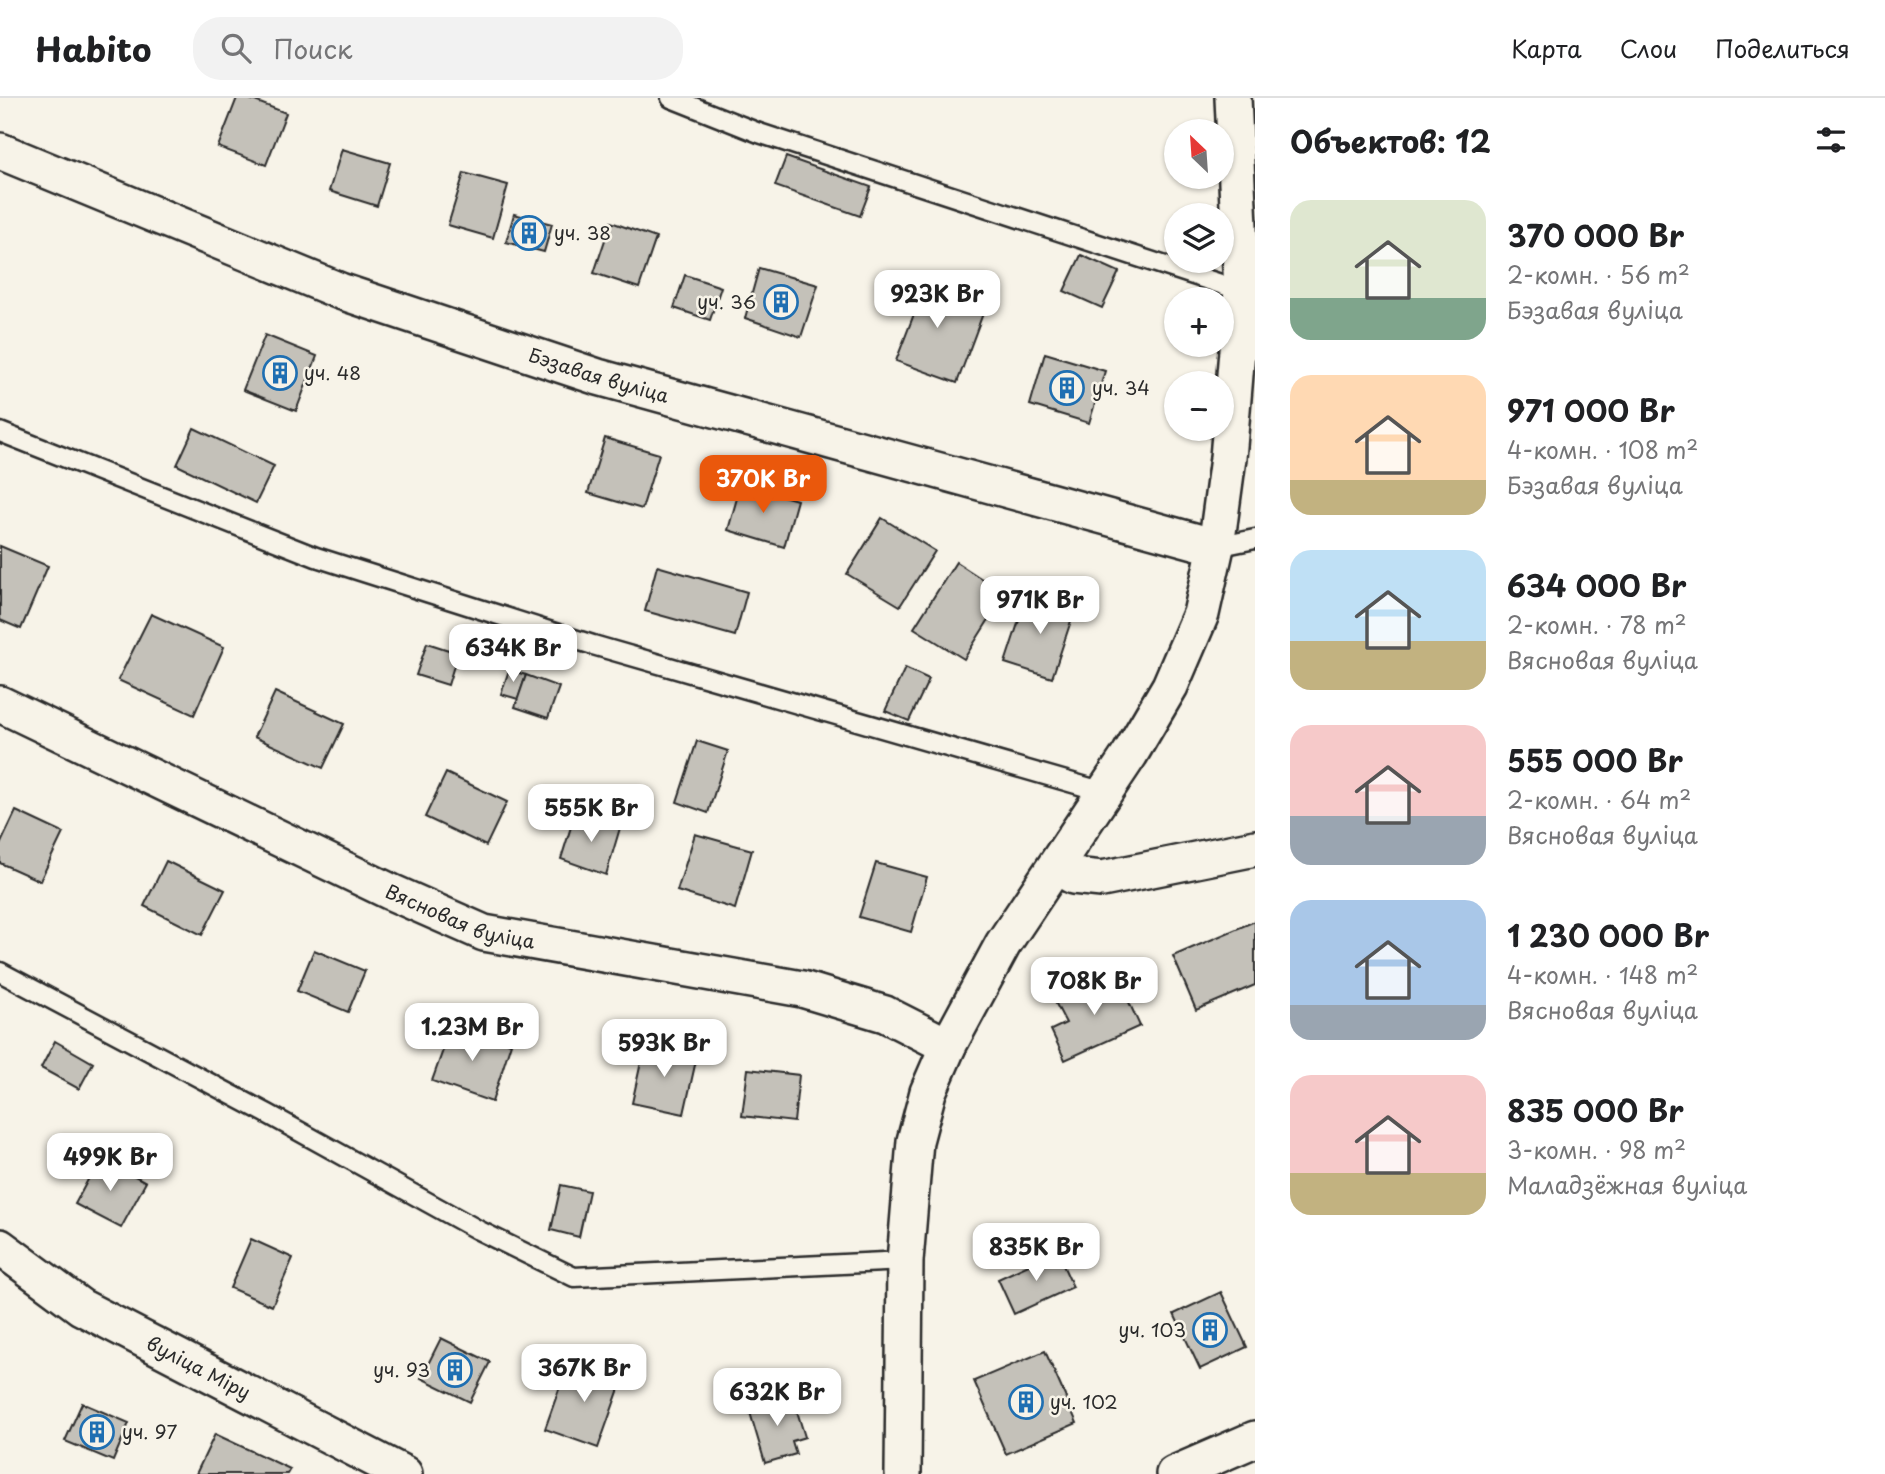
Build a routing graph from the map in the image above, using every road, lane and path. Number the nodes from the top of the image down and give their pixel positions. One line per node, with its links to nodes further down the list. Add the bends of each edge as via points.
1 (671, 98): 4 (lane, via 759,133)
2 (1233, 98): 4 (street)
3 (0, 151): 7 (street, Бэзавая вуліца, via 340,291 598,377)
4 (1242, 291): 7 (street)
5 (0, 432): 9 (lane, via 316,556 593,645)
6 (1255, 539): 7 (lane)
7 (1216, 547): 9 (street, via 1201,614 1170,686)
8 (0, 704): 13 (street, Вясновая вуліца, via 484,933 802,989 885,1014)
9 (1104, 792): 11 (street)
10 (1255, 848): 11 (street, via 1102,878 1073,876)
11 (1056, 866): 13 (street, via 1003,944)
12 (0, 972): 15 (lane, via 478,1230 574,1277)
13 (948, 1046): 15 (street, via 928,1092 915,1141)
14 (0, 1247): 17 (street, вуліца Міру, via 81,1307)
15 (905, 1261): 18 (street)
16 (1255, 1439): 19 (street)
17 (404, 1474)
18 (903, 1474)
19 (1174, 1474)

